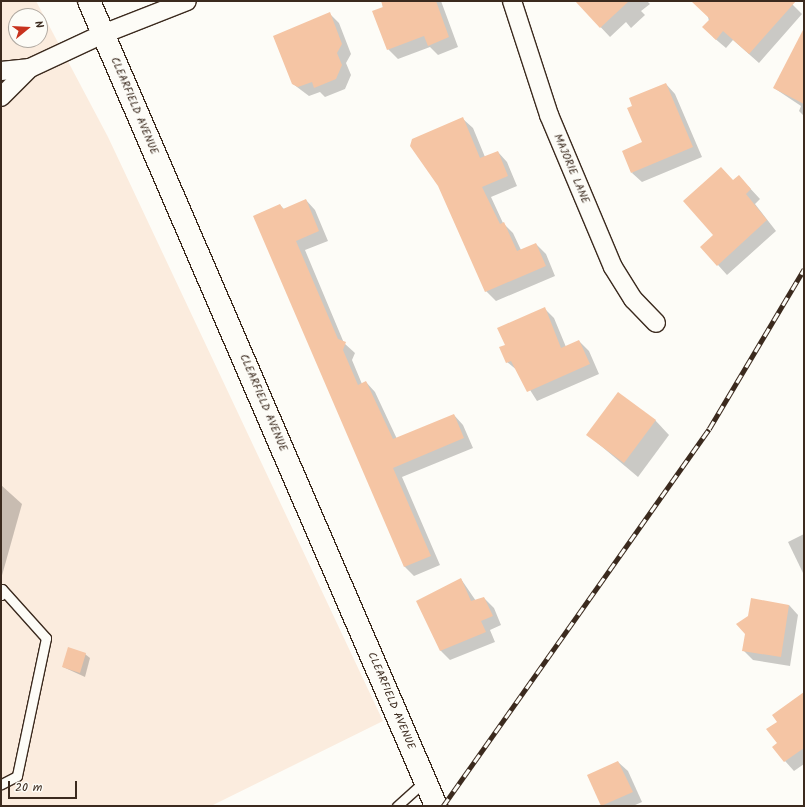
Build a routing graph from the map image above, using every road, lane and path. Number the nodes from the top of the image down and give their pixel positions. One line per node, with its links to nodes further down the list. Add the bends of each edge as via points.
1 (88, 1): 4 (street, CLEARFIELD AVENUE)
2 (187, 1): 4 (street)
3 (512, 1): 8 (street, MAJORIE LANE, via 549,115 613,267 633,299)
4 (103, 34): 5 (street); 10 (street, CLEARFIELD AVENUE)
5 (30, 68): 6 (street); 7 (street)
6 (1, 71)
7 (1, 97)
8 (656, 324)
9 (1, 595): 11 (lane, via 2,589 46,638 16,776)
10 (425, 781): 12 (lane); 13 (street, CLEARFIELD AVENUE)
11 (1, 784)
12 (397, 806)
13 (436, 806)

